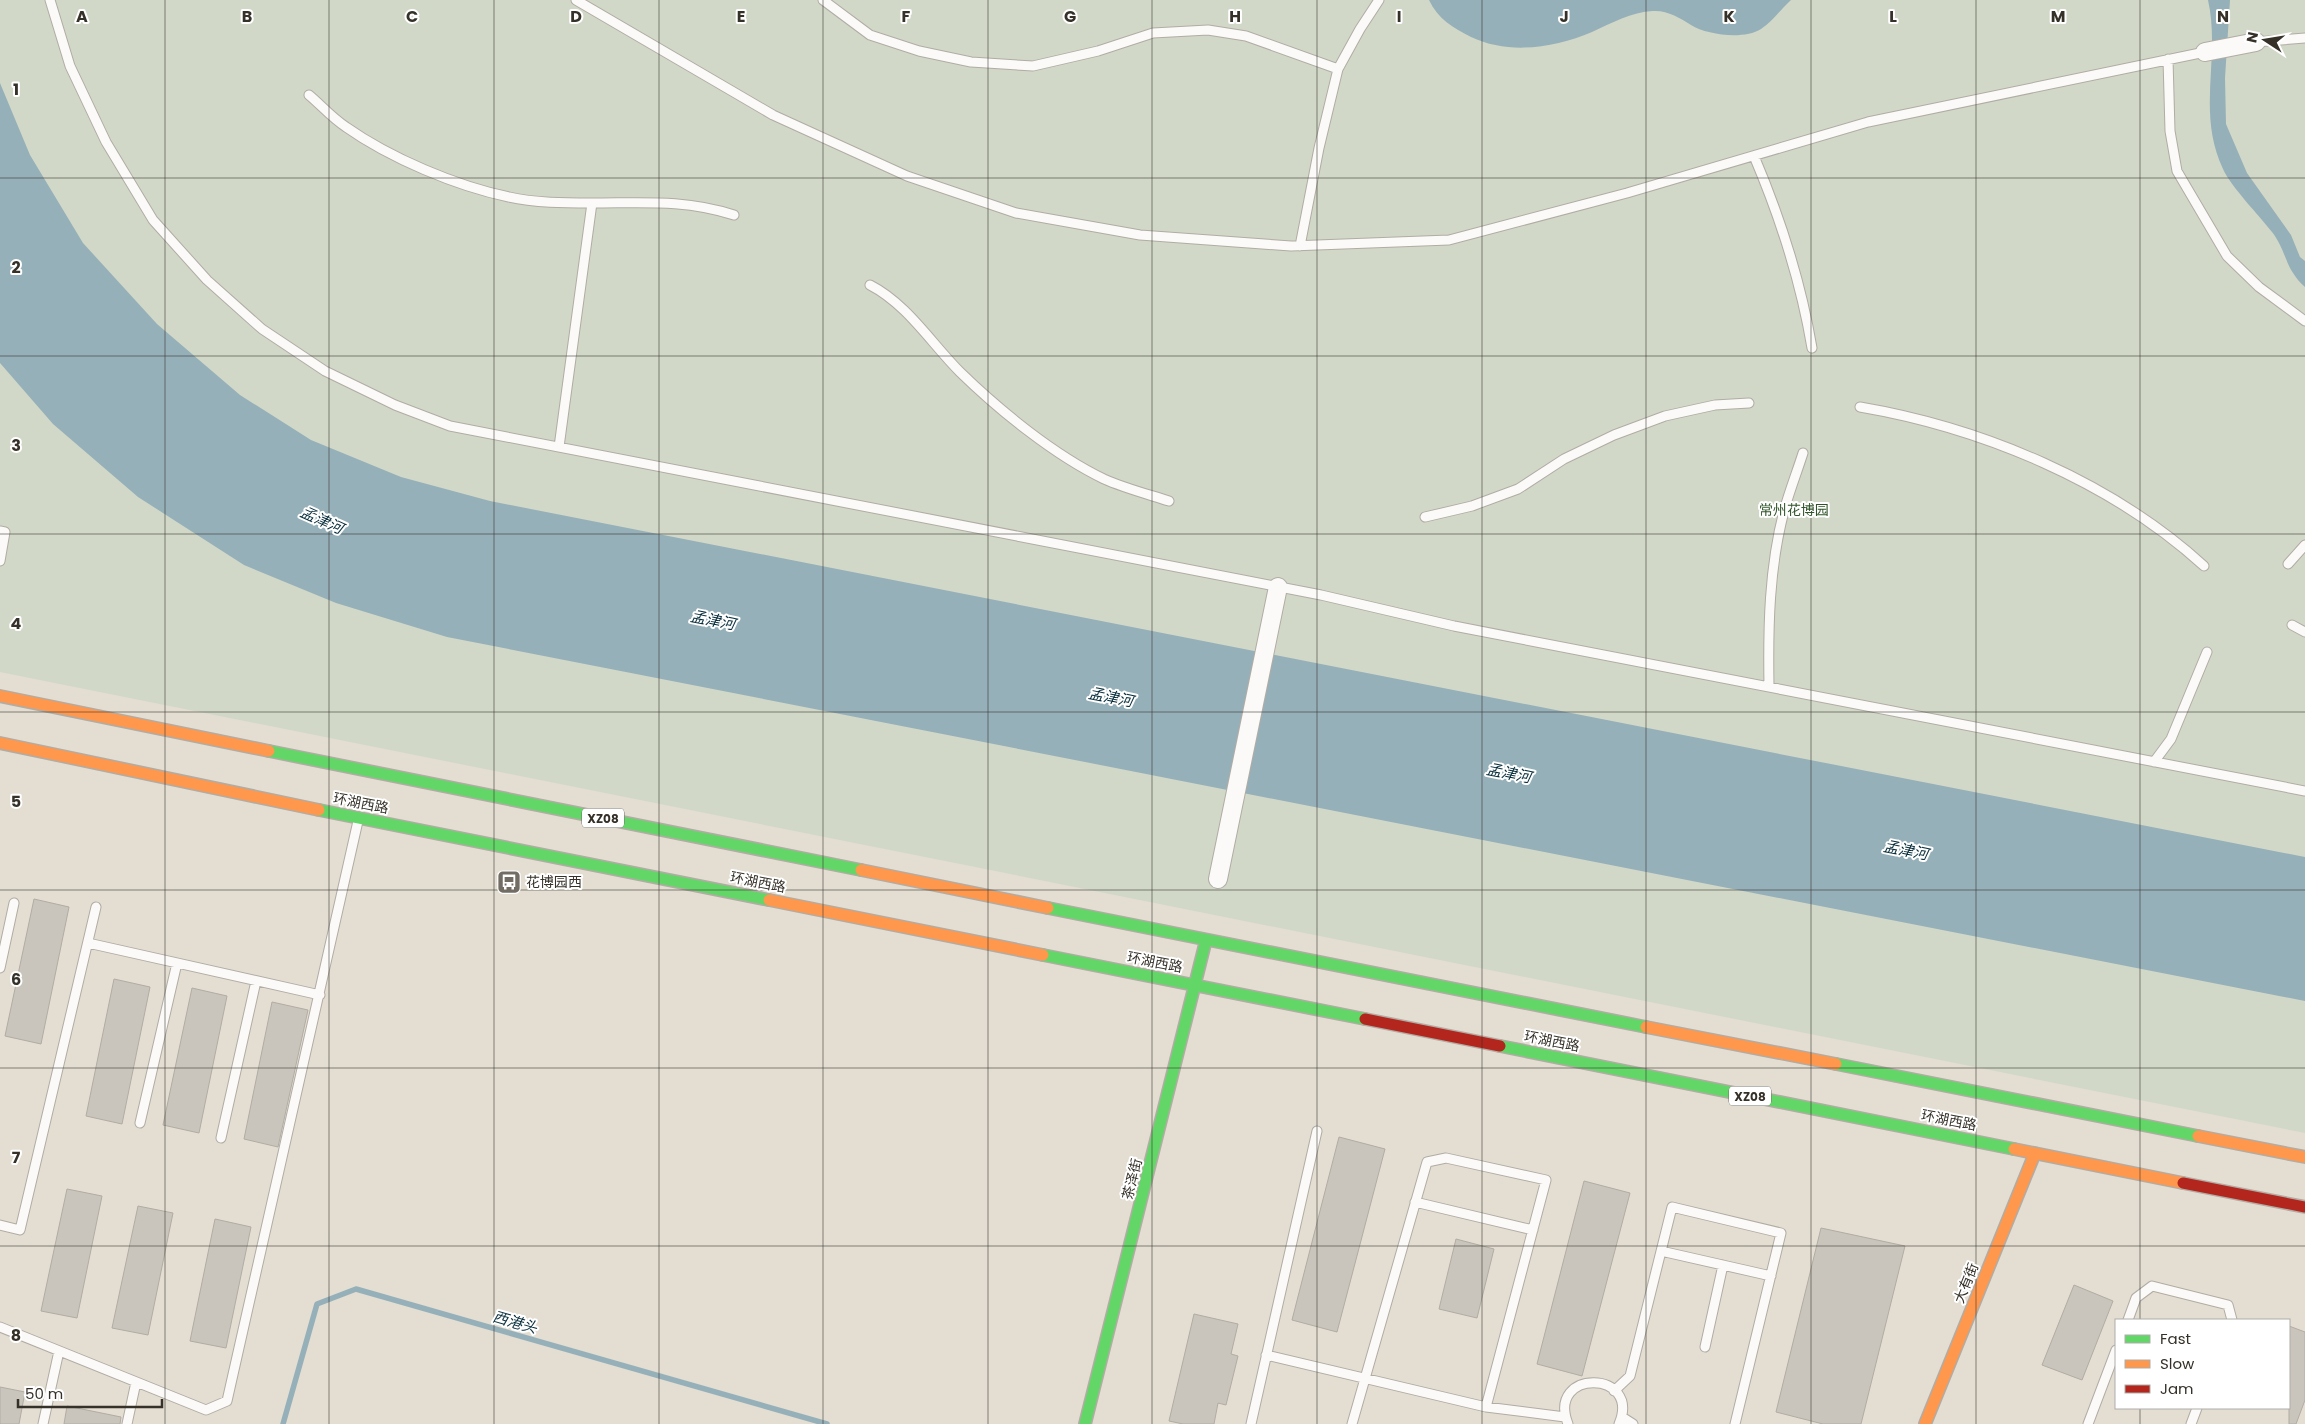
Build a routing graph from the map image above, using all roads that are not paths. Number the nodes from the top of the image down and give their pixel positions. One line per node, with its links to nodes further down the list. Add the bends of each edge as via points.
1 (50, 0): 20 (lane, via 70,66 106,142 153,220 214,286 262,329 325,371 395,405 450,426)
2 (576, 0): 14 (lane, via 773,115 907,176 1007,210 1140,235)
3 (823, 0): 9 (lane, via 870,35 919,51 971,62 1033,66 1153,34 1208,30 1246,36)
4 (1379, 0): 9 (lane)
5 (2305, 38): 6 (lane)
6 (2256, 42): 7 (street)
7 (2205, 52): 8 (lane)
8 (2168, 59): 11 (lane, via 1868,122); 16 (lane, via 2170,131 2177,171 2227,256 2259,287)
9 (1338, 69): 14 (lane)
10 (309, 95): 12 (lane, via 344,127 378,147 466,185 509,197)
11 (1754, 156): 14 (lane, via 1449,240); 17 (lane, via 1806,310)
12 (592, 203): 13 (lane, via 672,202 708,206); 20 (lane)
13 (734, 215)
14 (1300, 246)
15 (870, 285): 22 (lane, via 902,308 936,348 985,396 1048,445 1104,479)
16 (2305, 321)
17 (1812, 348)
18 (1749, 403): 23 (lane, via 1715,405 1665,416 1564,459 1518,488 1472,506)
19 (1860, 407): 28 (lane, via 1906,415 1955,430 2099,489 2180,544)
20 (560, 447): 29 (lane)
21 (1803, 453): 33 (lane, via 1784,512 1771,584)
22 (1169, 501)
23 (1424, 517)
24 (0, 531): 26 (lane, via 5,532)
25 (2305, 545): 27 (lane)
26 (0, 561)
27 (2288, 564)
28 (2204, 566)
29 (1278, 587): 33 (lane, via 1454,626); 39 (street)
30 (2292, 625): 31 (lane)
31 (2305, 632)
32 (2207, 652): 36 (lane, via 2172,739)
33 (1769, 686): 36 (lane)
34 (0, 696): 42 (main road, XZ08)
35 (0, 743): 38 (main road, 环湖西路 / XZ08)
36 (2154, 762): 37 (lane)
37 (2305, 791)
38 (359, 818): 47 (main road, 环湖西路 / XZ08); 48 (lane)
39 (1218, 879)
40 (14, 904): 45 (lane)
41 (96, 907): 43 (lane)
42 (1206, 940): 47 (main road, 茶泽街); 53 (main road, XZ08)
43 (88, 943): 44 (lane); 56 (lane, via 20,1230)
44 (177, 963): 46 (lane); 49 (lane)
45 (0, 968)
46 (256, 980): 48 (lane); 51 (lane)
47 (1196, 985): 52 (main road, 环湖西路 / XZ08); 77 (main road, 茶泽街)
48 (320, 995): 69 (lane, via 227,1401 206,1410)
49 (140, 1123)
50 (1317, 1131): 67 (lane)
51 (221, 1138)
52 (2035, 1153): 55 (main road, 环湖西路 / XZ08); 82 (main road, 大有街)
53 (2305, 1157)
54 (1415, 1202): 57 (lane); 57 (lane, via 1427,1162 1446,1158 1546,1180); 68 (lane)
55 (2305, 1207)
56 (0, 1225)
57 (1533, 1230): 71 (lane)
58 (1661, 1251): 59 (lane); 60 (lane, via 1672,1207 1781,1233); 70 (lane, via 1630,1376)
59 (1723, 1265): 60 (lane); 64 (lane)
60 (1771, 1276): 81 (lane)
61 (2128, 1319): 62 (lane, via 2136,1298 2152,1286 2228,1305)
62 (2232, 1319)
63 (0, 1327): 65 (lane)
64 (1705, 1347)
65 (59, 1351): 69 (lane); 75 (lane)
66 (2115, 1353): 83 (lane)
67 (1266, 1355): 68 (lane); 78 (lane)
68 (1364, 1378): 71 (lane); 79 (lane)
69 (136, 1382): 76 (lane)
70 (1614, 1391): 73 (lane, via 1598,1382 1580,1384 1567,1398); 74 (lane, via 1622,1408)
71 (1486, 1408): 73 (lane)
72 (2198, 1409): 84 (lane)
73 (1566, 1420)
74 (1620, 1421): 80 (lane)
75 (43, 1424)
76 (126, 1424)
77 (1085, 1424)
78 (1251, 1424)
79 (1352, 1424)
80 (1633, 1424)
81 (1735, 1424)
82 (1925, 1424)
83 (2088, 1424)
84 (2191, 1424)

